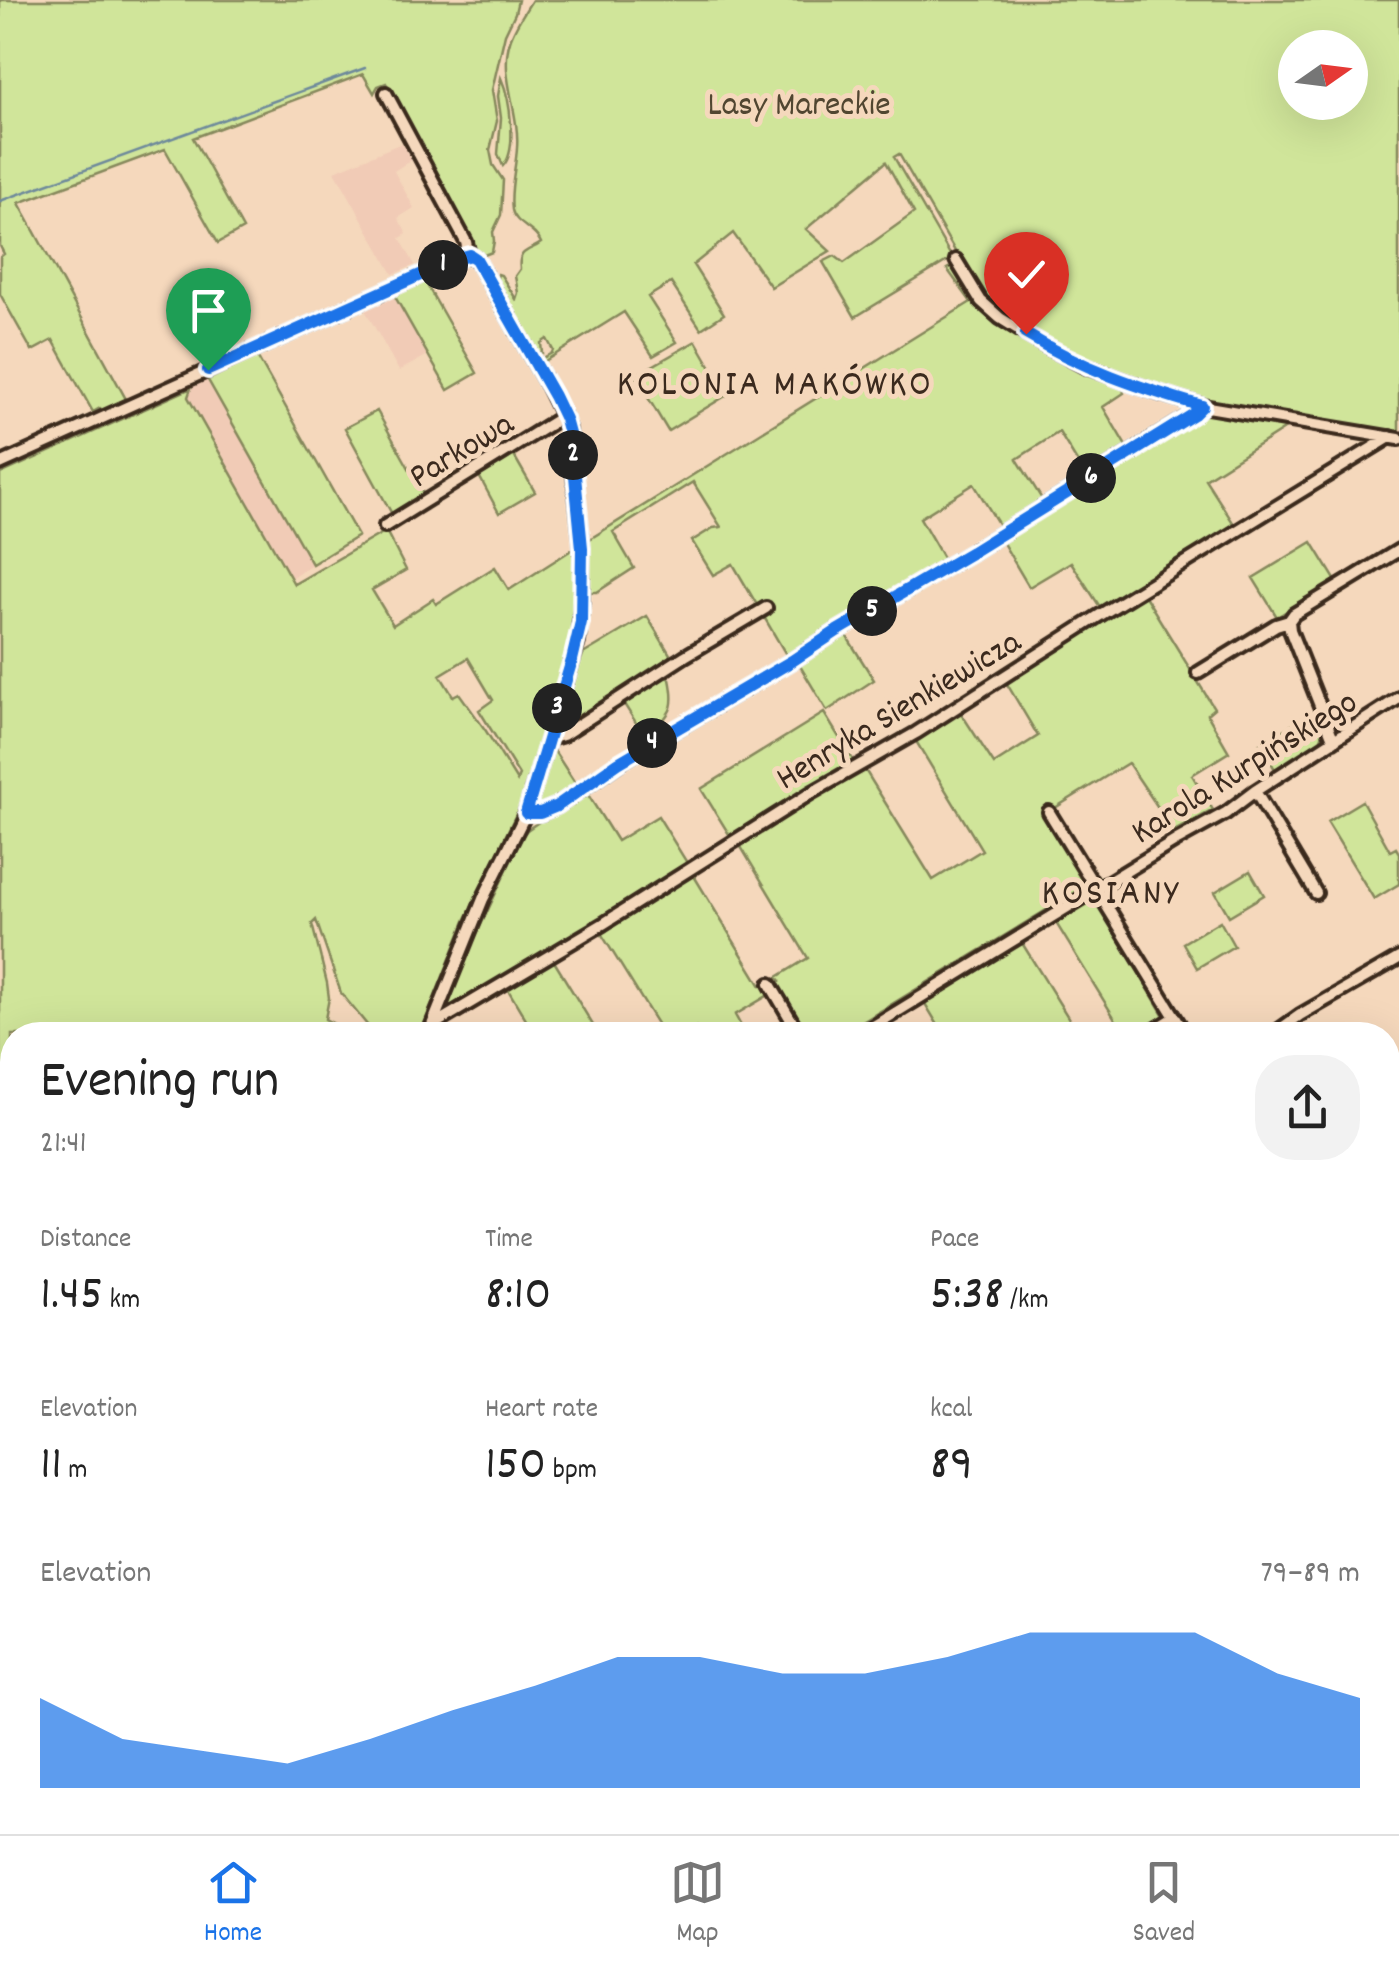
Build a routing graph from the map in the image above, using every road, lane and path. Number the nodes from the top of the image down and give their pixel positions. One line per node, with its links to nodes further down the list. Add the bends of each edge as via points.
1 (386, 93): 2 (street)
2 (467, 255): 5 (street, via 487,276); 7 (street)
3 (956, 260): 4 (street, via 981,300 1044,345 1129,384)
4 (1202, 406): 6 (street); 18 (street, via 557,806)
5 (563, 416): 8 (street, Parkowa); 14 (street, via 577,488 582,611)
6 (1394, 438): 25 (street, Henryka Sienkiewicza)
7 (0, 464)
8 (384, 526)
9 (1399, 550): 11 (street)
10 (766, 608): 14 (street)
11 (1289, 621): 12 (street); 15 (street)
12 (1198, 673)
13 (1399, 698): 15 (street, Karola Kurpińskiego)
14 (549, 739): 18 (street)
15 (1334, 741): 16 (street, Karola Kurpińskiego)
16 (1255, 791): 19 (street, Karola Kurpińskiego); 20 (street)
17 (1049, 812): 19 (street)
18 (526, 813): 24 (street)
19 (1096, 890): 23 (street); 27 (street, Karola Kurpińskiego)
20 (1316, 893)
21 (1399, 958): 30 (street)
22 (770, 984): 26 (street)
23 (1174, 1018): 28 (street); 29 (street)
24 (433, 1022)
25 (443, 1022)
26 (792, 1022)
27 (880, 1022)
28 (1168, 1022)
29 (1177, 1022)
30 (1291, 1022)

